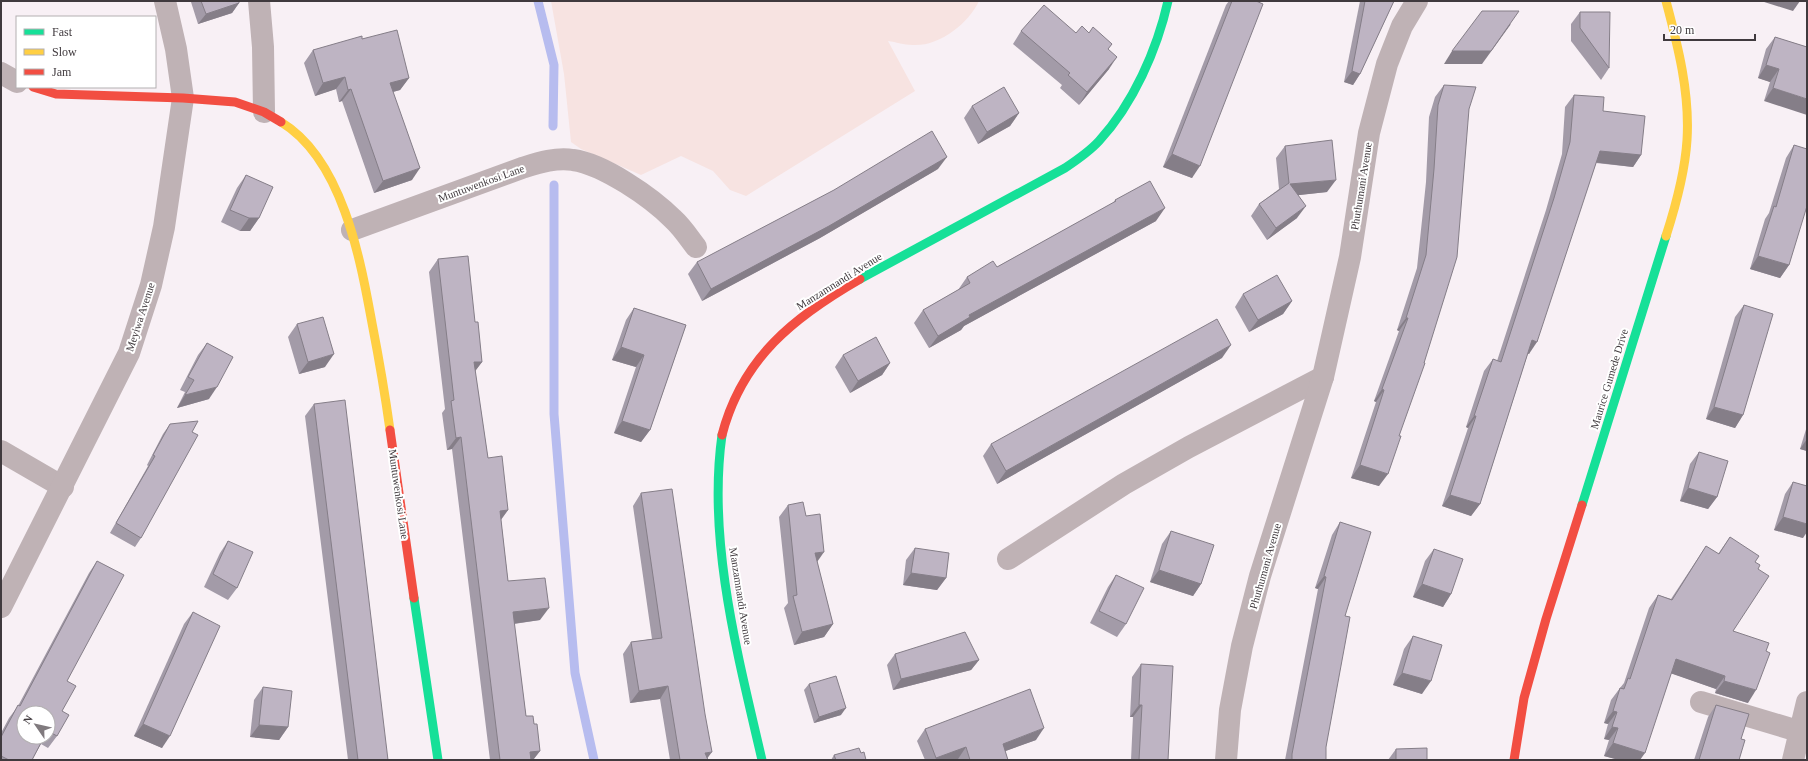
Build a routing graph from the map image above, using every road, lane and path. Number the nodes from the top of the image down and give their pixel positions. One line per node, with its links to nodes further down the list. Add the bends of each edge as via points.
1 (165, 1): 9 (street, Meyiwa Avenue, via 176,49)
2 (259, 1): 10 (street)
3 (1168, 1): 22 (street, Manzamnandi Avenue, via 1148,61 1122,111 1104,136 1086,154 809,311 759,357 740,386 729,412 721,443 717,487 719,539 739,661)
4 (1417, 1): 13 (street, Phuthumani Avenue, via 1402,26 1387,64 1371,125 1350,257)
5 (1666, 1): 24 (street, Maurice Gumede Drive, via 1674,28 1685,95 1687,140 1676,204 1546,619 1524,698)
6 (1, 73): 7 (street)
7 (16, 81)
8 (36, 88): 9 (street, Muntuwenkosi Lane, via 56,94)
9 (183, 98): 10 (street, Muntuwenkosi Lane, via 235,102); 15 (street, Meyiwa Avenue, via 164,228 151,285 129,353)
10 (264, 112): 11 (street, Muntuwenkosi Lane, via 294,130 317,156 335,189)
11 (352, 230): 12 (street, Muntuwenkosi Lane, via 544,161 572,159 596,166 651,200 673,219); 21 (street, Muntuwenkosi Lane, via 362,267 382,376)
12 (696, 247)
13 (1323, 377): 16 (street, via 1124,484); 23 (street, Phuthumani Avenue, via 1260,576 1242,646 1230,710)
14 (1, 451): 15 (street)
15 (63, 487): 17 (street, Meyiwa Avenue)
16 (1008, 559)
17 (1, 607)
18 (1701, 702): 20 (street)
19 (1807, 702): 20 (street)
20 (1798, 731): 25 (street)
21 (438, 760)
22 (762, 760)
23 (1226, 760)
24 (1514, 760)
25 (1793, 760)

